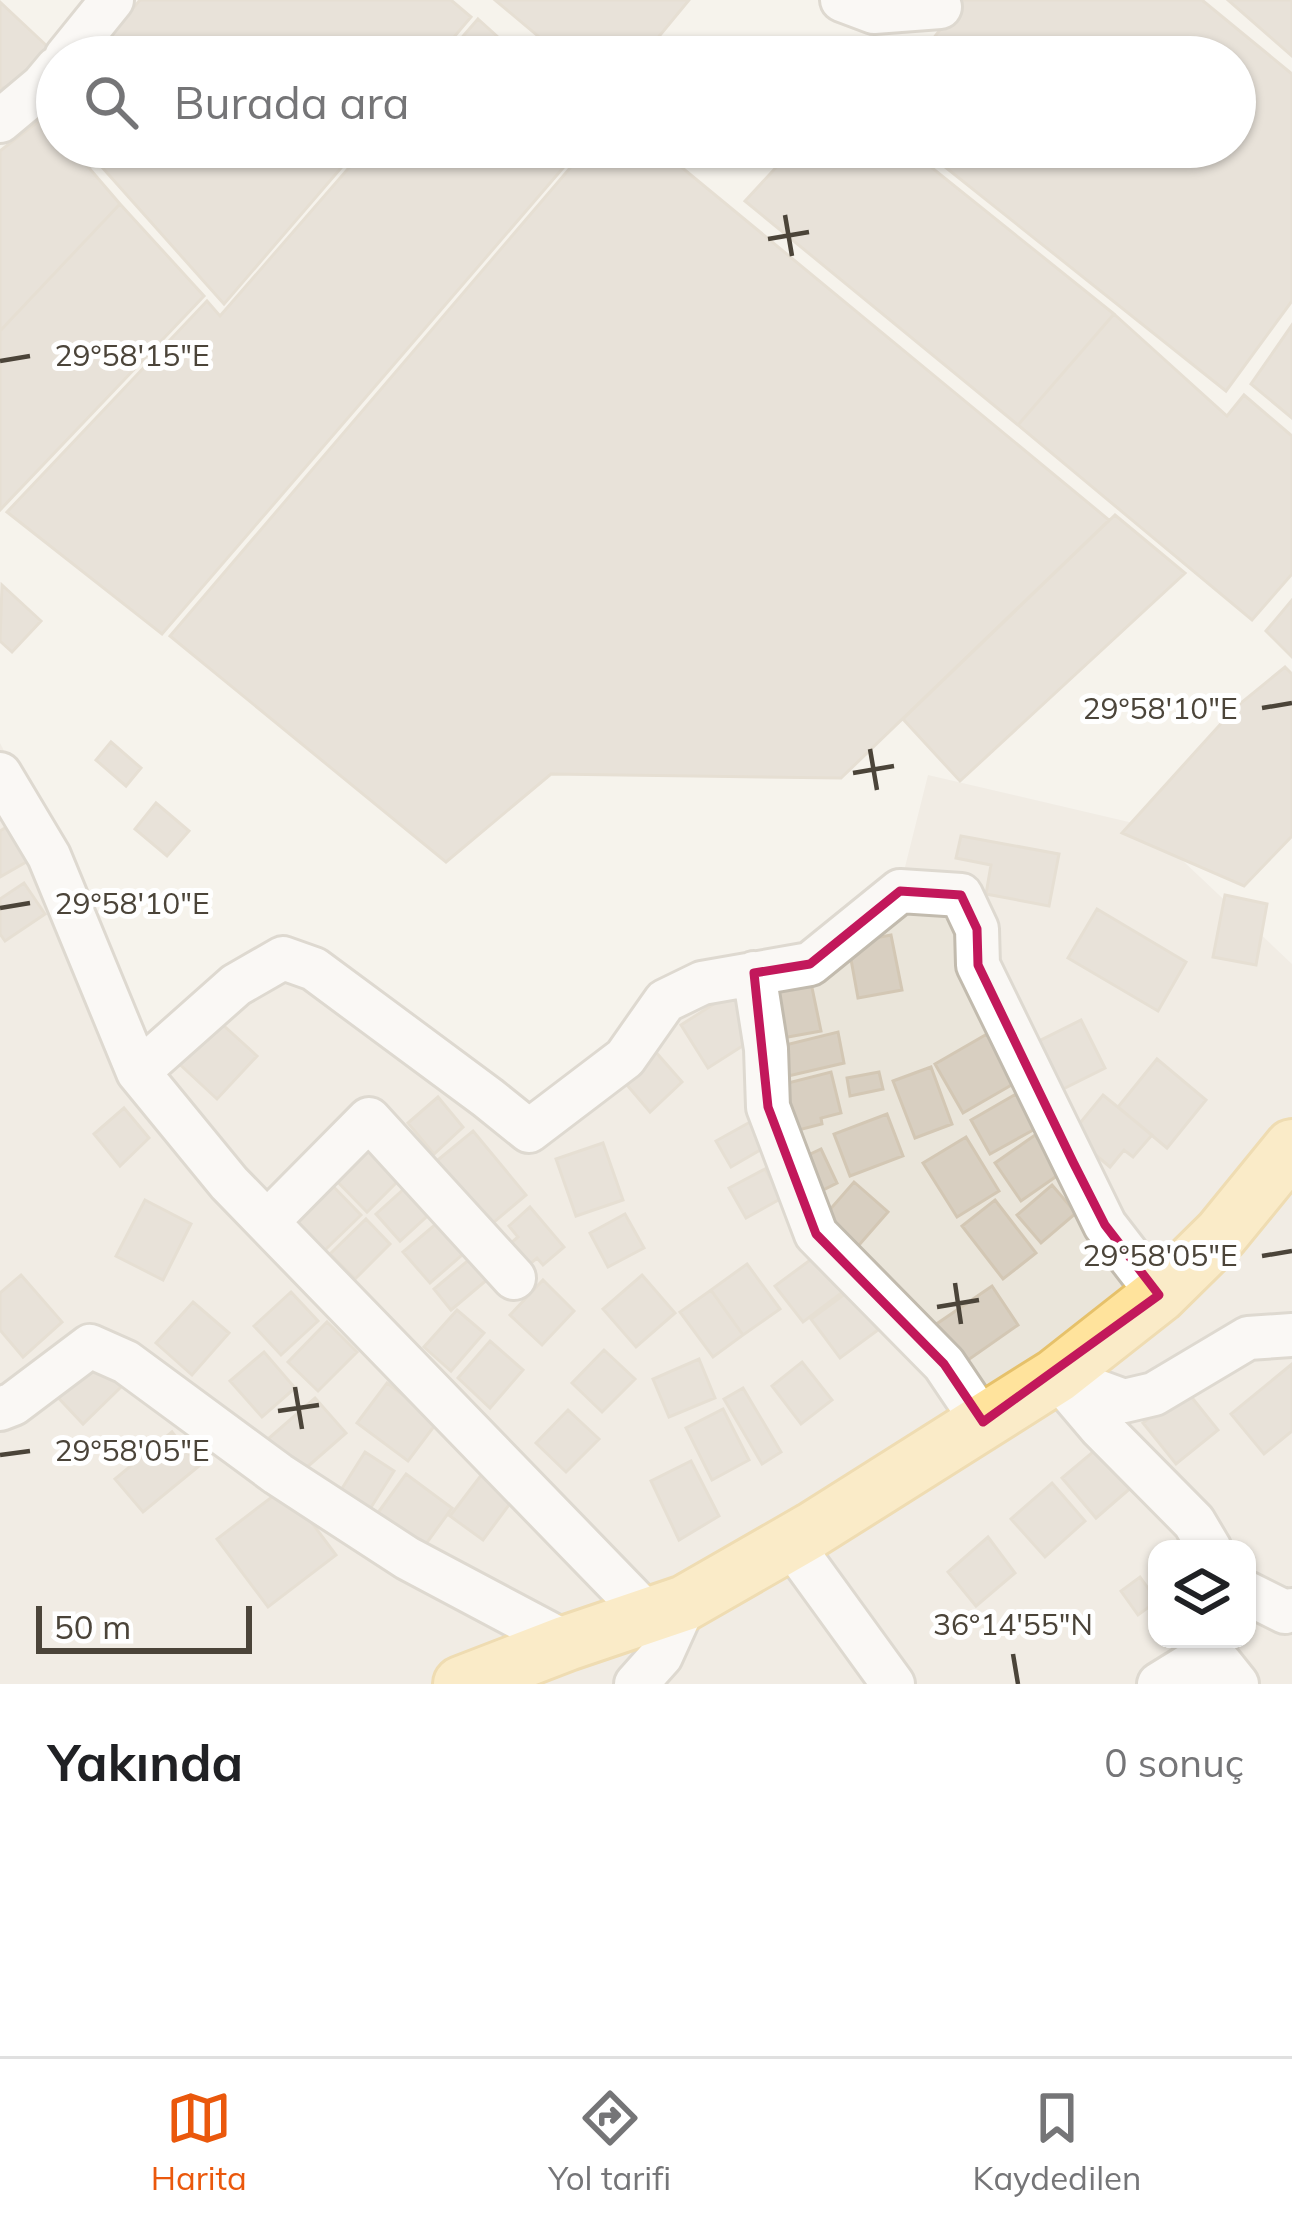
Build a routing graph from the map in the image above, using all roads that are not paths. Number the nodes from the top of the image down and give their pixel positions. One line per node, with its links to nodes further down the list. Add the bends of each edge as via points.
1 (112, 0): 4 (street)
2 (842, 0): 3 (street, via 874,12)
3 (940, 7)
4 (83, 36)
5 (36, 91): 6 (street)
6 (0, 122)
7 (0, 774): 9 (street, via 49,856)
8 (754, 973): 9 (street, via 702,982 665,1001 625,1058 529,1131 314,969 283,958 236,985); 13 (street, via 810,964 900,891 961,895 977,929 978,965 1053,1122 1105,1225); 17 (street, via 768,1107 816,1234 944,1364)
9 (138, 1072): 11 (street)
10 (1292, 1147): 13 (main road)
11 (267, 1222): 12 (street, via 369,1118); 21 (street)
12 (514, 1278)
13 (1160, 1294): 15 (main road)
14 (1292, 1335): 15 (street, via 1248,1338 1154,1394 1124,1401)
15 (1056, 1376): 17 (main road); 18 (street)
16 (0, 1409): 23 (street, via 90,1346 126,1362 407,1558)
17 (983, 1422): 19 (main road)
18 (1205, 1540)
19 (790, 1542): 21 (main road); 26 (street)
20 (1256, 1598): 22 (street)
21 (666, 1609): 23 (main road); 25 (street, via 662,1656)
22 (1292, 1610)
23 (567, 1642): 24 (main road)
24 (461, 1684)
25 (636, 1684)
26 (893, 1684)
27 (1159, 1684): 28 (street, via 1193,1663 1221,1664)
28 (1237, 1684)

